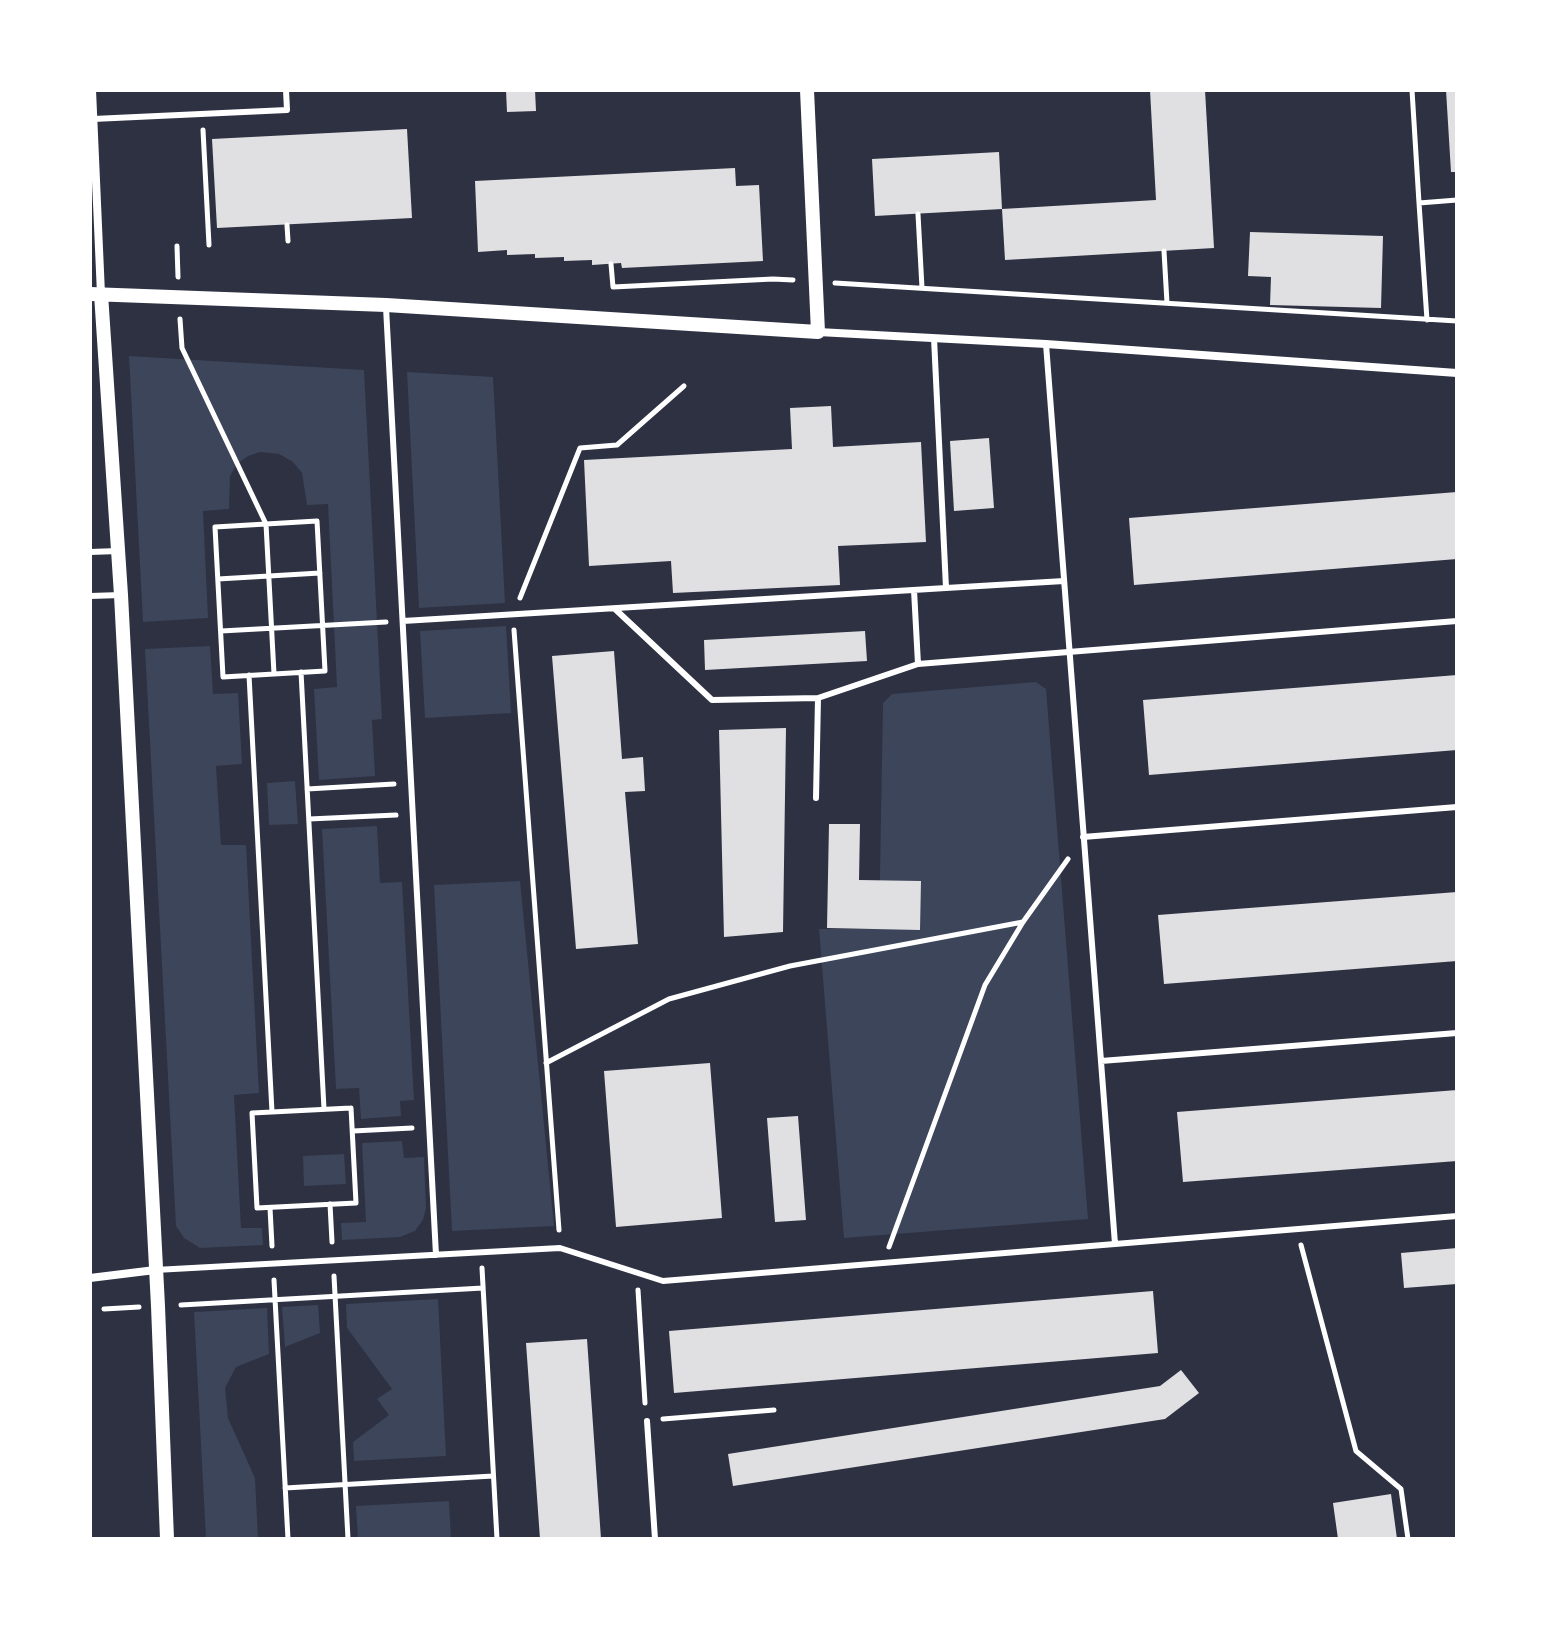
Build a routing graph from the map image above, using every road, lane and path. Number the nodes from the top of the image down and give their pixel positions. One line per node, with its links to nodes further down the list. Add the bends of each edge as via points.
1 (92, 90): 6 (street)
2 (286, 90): 5 (lane, via 287,110)
3 (807, 90): 15 (street)
4 (1412, 90): 8 (path)
5 (202, 114): 6 (lane); 12 (path)
6 (93, 119): 17 (street)
7 (1457, 200): 8 (path)
8 (1419, 203): 21 (path)
9 (918, 214): 16 (path)
10 (287, 225): 11 (path)
11 (288, 241)
12 (209, 245)
13 (1164, 251): 19 (path)
14 (611, 264): 15 (path, via 613,287 773,279)
15 (816, 282): 16 (path); 23 (street)
16 (922, 288): 19 (path)
17 (96, 294): 18 (street); 29 (street)
18 (179, 297): 20 (street); 28 (path, via 182,348)
19 (1167, 303): 21 (path)
20 (386, 305): 23 (street); 41 (lane)
21 (1427, 320): 22 (path)
22 (1457, 321)
23 (818, 332): 24 (street)
24 (934, 338): 25 (street); 35 (lane)
25 (1046, 344): 26 (street); 34 (lane)
26 (1457, 373)
27 (684, 386): 40 (path, via 617,445 580,448)
28 (266, 524): 31 (path, via 317,521); 32 (path); 33 (path, via 215,527)
29 (118, 551): 30 (lane); 37 (street)
30 (90, 552)
31 (320, 573): 32 (path); 43 (path)
32 (269, 576): 33 (path); 44 (path)
33 (218, 579): 45 (path)
34 (1064, 581): 35 (lane); 46 (lane)
35 (946, 588): 36 (lane)
36 (914, 590): 39 (lane); 47 (lane)
37 (121, 595): 38 (lane); 78 (street)
38 (90, 596)
39 (615, 609): 40 (lane); 51 (lane, via 712,700)
40 (513, 615): 41 (lane); 62 (path)
41 (403, 621): 43 (path); 52 (lane)
42 (1457, 621): 46 (lane)
43 (323, 626): 44 (path); 48 (path, via 325,671)
44 (272, 629): 45 (path); 49 (path)
45 (221, 631): 50 (path, via 223,677)
46 (1069, 652): 47 (lane); 58 (lane)
47 (918, 664): 51 (lane)
48 (301, 672): 49 (path); 53 (path)
49 (274, 674): 50 (path)
50 (249, 675): 64 (path)
51 (818, 698): 54 (lane)
52 (411, 783): 53 (path); 56 (lane)
53 (307, 789): 57 (path)
54 (816, 798)
55 (1457, 807): 58 (lane)
56 (413, 814): 57 (path); 65 (lane)
57 (309, 819): 63 (path)
58 (1083, 837): 59 (path); 61 (lane)
59 (1023, 922): 62 (path, via 790,966 669,999); 77 (path, via 985,985)
60 (1457, 1033): 61 (lane)
61 (1101, 1061): 71 (lane)
62 (546, 1063): 72 (path)
63 (324, 1109): 64 (path); 66 (path, via 351,1108)
64 (272, 1112): 68 (path, via 252,1113 257,1208)
65 (429, 1127): 66 (path); 74 (lane)
66 (353, 1131): 67 (path, via 356,1203)
67 (330, 1204): 68 (path); 75 (path)
68 (270, 1208): 76 (path)
69 (1457, 1216): 70 (lane)
70 (1297, 1229): 71 (lane); 96 (path, via 1356,1451 1401,1489)
71 (1115, 1244): 77 (lane)
72 (560, 1248): 73 (lane); 79 (lane)
73 (482, 1252): 74 (lane); 81 (path)
74 (436, 1255): 75 (lane)
75 (333, 1260): 76 (lane); 82 (path)
76 (273, 1263): 78 (lane); 83 (path)
77 (883, 1263): 79 (lane, via 663,1281)
78 (155, 1270): 80 (street); 84 (street)
79 (636, 1273): 87 (path)
80 (90, 1278)
81 (483, 1288): 82 (path); 88 (path)
82 (335, 1297): 83 (path); 89 (path)
83 (275, 1300): 84 (path); 90 (path)
84 (158, 1306): 85 (path); 91 (street)
85 (104, 1309)
86 (774, 1410): 87 (path)
87 (647, 1421): 95 (lane)
88 (493, 1476): 89 (path); 94 (path)
89 (345, 1484): 90 (path); 93 (path)
90 (285, 1488): 92 (path)
91 (167, 1539)
92 (288, 1539)
93 (348, 1539)
94 (497, 1539)
95 (655, 1539)
96 (1408, 1539)

